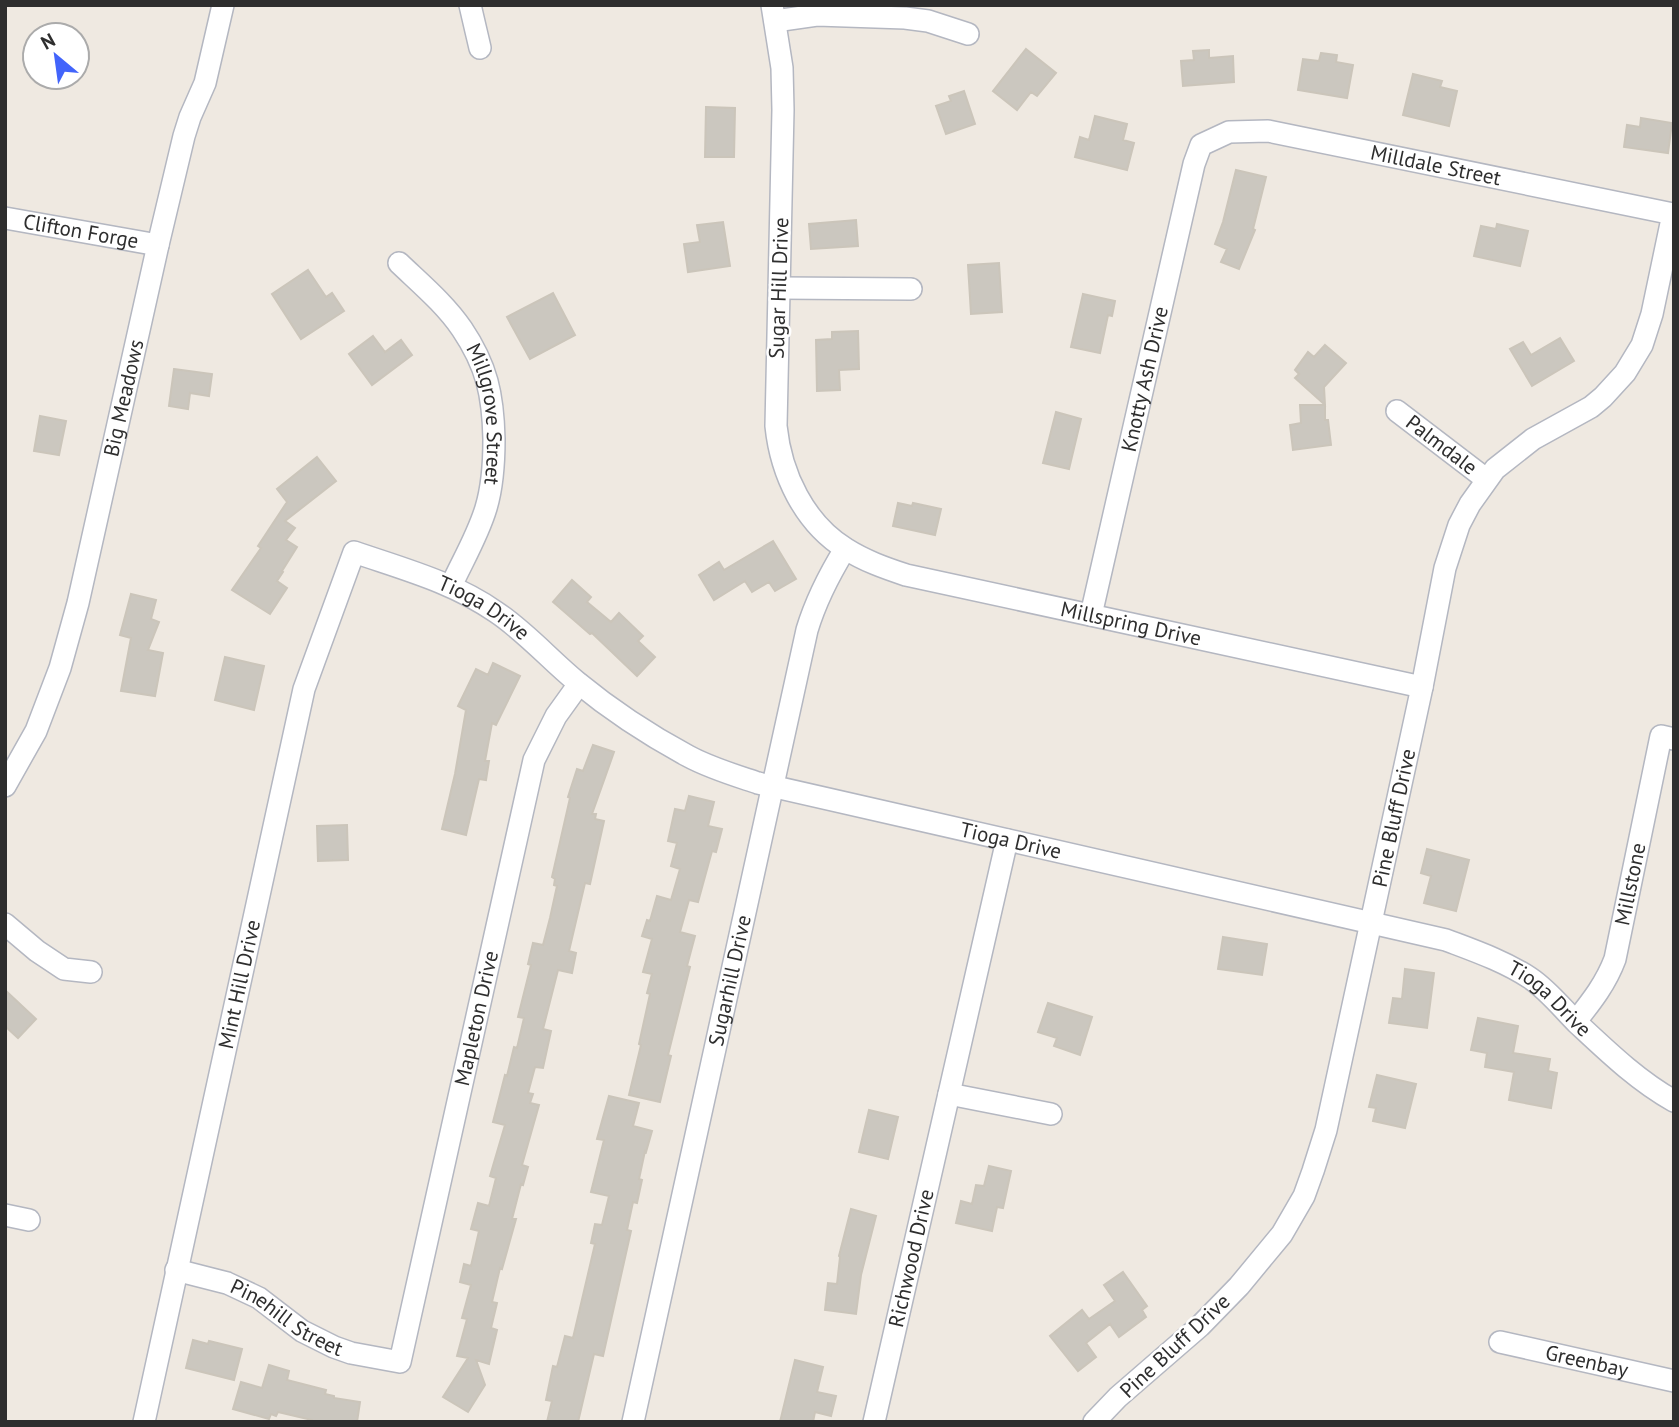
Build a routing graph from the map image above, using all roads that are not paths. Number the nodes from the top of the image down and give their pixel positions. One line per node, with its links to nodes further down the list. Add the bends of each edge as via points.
1 (223, 5): 9 (street, Big Meadows, via 205,83 184,136)
2 (470, 5): 5 (street)
3 (774, 13): 4 (street, via 905,18); 11 (street, Sugar Hill Drive, via 783,110)
4 (968, 34)
5 (480, 48)
6 (1200, 145): 7 (street, Milldale Street, via 1229,132 1268,131); 18 (street, Knotty Ash Drive)
7 (1673, 214): 14 (street, Pine Bluff Drive, via 1652,314 1642,345 1625,373 1597,402 1532,439)
8 (5, 218): 9 (street, Clifton Forge)
9 (158, 246): 22 (street, Big Meadows, via 60,668 36,730)
10 (399, 263): 17 (street, Millgrove Street, via 461,327 479,358 494,409 494,461 487,506)
11 (780, 288): 12 (street); 15 (street, Sugar Hill Drive, via 775,390 781,460 804,507)
12 (911, 289)
13 (1397, 411): 14 (street, Palmdale)
14 (1486, 479): 20 (street, Pine Bluff Drive, via 1459,525 1445,568)
15 (845, 548): 18 (street, Millspring Drive, via 906,575); 23 (street, Sugarhill Drive, via 807,630)
16 (354, 552): 17 (street, Tioga Drive); 34 (street, Mint Hill Drive, via 304,688)
17 (451, 586): 19 (street, Tioga Drive, via 518,628)
18 (1091, 615): 20 (street, Millspring Drive)
19 (579, 684): 23 (street, Tioga Drive, via 689,756); 36 (street, Mapleton Drive, via 534,760)
20 (1422, 687): 25 (street, Pine Bluff Drive)
21 (1667, 737): 28 (street, Millstone, via 1615,959)
22 (5, 786)
23 (773, 787): 24 (street, Tioga Drive); 39 (street, Sugarhill Drive)
24 (1007, 841): 25 (street, Tioga Drive); 29 (street, Richwood Drive)
25 (1372, 922): 28 (street, Tioga Drive, via 1446,940 1498,960 1530,978); 41 (street, Pine Bluff Drive, via 1326,1130 1292,1219 1220,1306)
26 (5, 924): 27 (street, via 64,969)
27 (91, 972)
28 (1576, 1021): 30 (street, Tioga Drive, via 1630,1070)
29 (949, 1094): 31 (street); 40 (street, Richwood Drive)
30 (1674, 1101)
31 (1051, 1114)
32 (5, 1215): 33 (street)
33 (29, 1220)
34 (176, 1270): 36 (street, Pinehill Street, via 227,1283 259,1298 302,1331 334,1347); 38 (street, Mint Hill Drive)
35 (1500, 1342): 37 (street, Greenbay)
36 (400, 1362)
37 (1674, 1381)
38 (144, 1422)
39 (633, 1422)
40 (874, 1422)
41 (1094, 1422)

